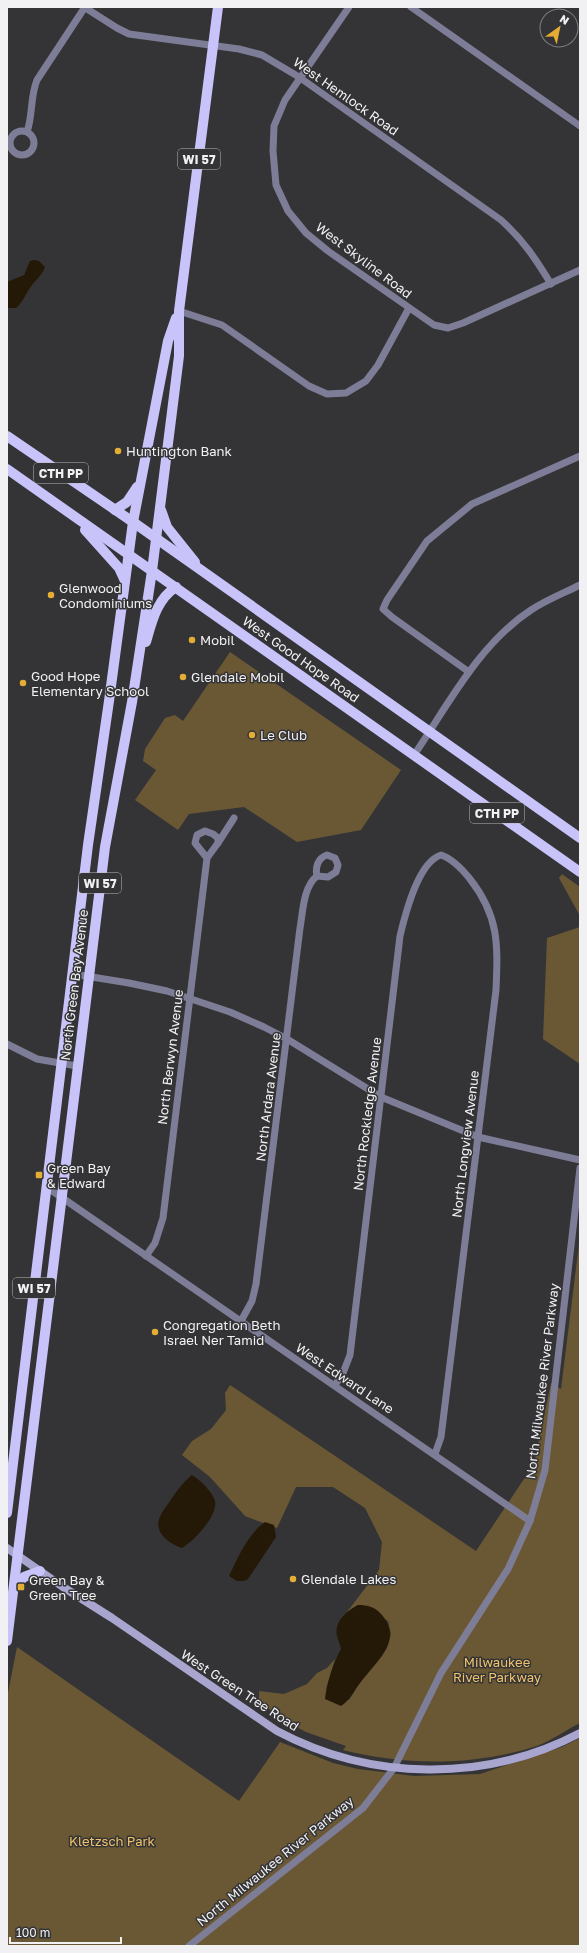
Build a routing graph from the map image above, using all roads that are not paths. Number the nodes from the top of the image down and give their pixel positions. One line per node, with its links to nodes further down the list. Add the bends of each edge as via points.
1 (85, 7): 5 (street, West Hemlock Road, via 129,34); 8 (street, via 37,80)
2 (218, 7): 5 (main road, North Green Bay Avenue / WI 57)
3 (349, 7): 6 (street)
4 (411, 7): 7 (street)
5 (213, 46): 6 (street, West Hemlock Road, via 262,55); 12 (main road, North Green Bay Avenue / WI 57)
6 (299, 77): 10 (street, West Hemlock Road, via 501,220 533,253); 11 (street, West Skyline Road, via 285,100 274,126 272,151 276,185 288,211 306,233 328,251)
7 (580, 126)
8 (27, 132)
9 (580, 270): 10 (street)
10 (551, 284): 11 (street, via 448,328 434,324)
11 (409, 308): 12 (street, via 378,365 366,381 346,393 327,394 309,386 222,324)
12 (179, 311): 16 (main road, North Green Bay Avenue / WI 57, via 168,341); 17 (main road, North Green Bay Avenue / WI 57, via 179,356)
13 (7, 436): 18 (main road, West Good Hope Road / CTH PP)
14 (580, 456): 28 (street, via 472,504 427,541 387,600 383,609 392,617)
15 (7, 469): 19 (main road, West Good Hope Road / CTH PP)
16 (141, 480): 18 (main road, via 127,502); 20 (main road, North Green Bay Avenue / WI 57)
17 (160, 504): 21 (main road, North Green Bay Avenue / WI 57); 24 (main road, via 167,527)
18 (115, 510): 20 (main road, West Good Hope Road / CTH PP)
19 (74, 516): 22 (main road, West Good Hope Road / CTH PP); 25 (main road, via 119,568)
20 (133, 522): 21 (main road, West Good Hope Road / CTH PP); 22 (main road, North Green Bay Avenue / WI 57)
21 (156, 538): 23 (main road, North Green Bay Avenue / WI 57); 24 (main road, West Good Hope Road / CTH PP)
22 (129, 555): 23 (main road, West Good Hope Road / CTH PP); 25 (main road, North Green Bay Avenue / WI 57)
23 (152, 570): 27 (main road, West Good Hope Road / CTH PP); 29 (main road, North Green Bay Avenue / WI 57)
24 (202, 571): 30 (main road, West Good Hope Road / CTH PP)
25 (125, 581): 39 (main road, North Green Bay Avenue / WI 57, via 88,845)
26 (580, 585): 28 (street, via 531,610 500,636)
27 (176, 587): 29 (main road, via 168,592 158,606); 31 (main road, West Good Hope Road / CTH PP)
28 (470, 672): 30 (street)
29 (135, 680): 40 (main road, North Green Bay Avenue / WI 57, via 105,847)
30 (429, 733): 31 (street); 33 (main road, West Good Hope Road / CTH PP)
31 (414, 755): 37 (main road, West Good Hope Road / CTH PP)
32 (234, 818): 34 (street, North Berwyn Avenue)
33 (580, 838)
34 (218, 843): 36 (street, North Berwyn Avenue); 36 (street, via 218,838 209,832 197,835 195,843)
35 (441, 856): 46 (street, North Rockledge Avenue, via 434,858 418,881 403,921); 47 (street, North Longview Avenue, via 462,869 476,887 492,914 495,928 496,990)
36 (207, 858): 41 (street, North Berwyn Avenue)
37 (580, 872)
38 (317, 876): 42 (street, North Ardara Avenue, via 310,884 304,909)
39 (73, 974): 40 (street); 44 (main road, North Green Bay Avenue / WI 57)
40 (89, 976): 41 (street); 45 (main road, North Green Bay Avenue / WI 57)
41 (189, 998): 42 (street, via 264,1027); 52 (street, North Berwyn Avenue, via 162,1218 155,1243)
42 (287, 1039): 46 (street); 53 (street, North Ardara Avenue, via 256,1284 252,1301)
43 (7, 1044): 44 (street, via 37,1059)
44 (62, 1064): 45 (street); 50 (main road, North Green Bay Avenue / WI 57)
45 (77, 1066): 51 (main road, North Green Bay Avenue / WI 57)
46 (381, 1097): 47 (street); 54 (street, North Rockledge Avenue, via 350,1355)
47 (478, 1137): 48 (street); 55 (street, North Longview Avenue, via 441,1437)
48 (580, 1160)
49 (580, 1168): 57 (street, North Milwaukee River Parkway, via 545,1470)
50 (48, 1188): 51 (street, West Edward Lane); 56 (main road, North Green Bay Avenue / WI 57)
51 (62, 1198): 52 (street, West Edward Lane); 59 (main road, North Green Bay Avenue / WI 57)
52 (146, 1256): 53 (street, West Edward Lane)
53 (241, 1321): 54 (street, West Edward Lane)
54 (335, 1385): 55 (street, West Edward Lane)
55 (435, 1454): 57 (street, West Edward Lane)
56 (7, 1513)
57 (530, 1521): 64 (street, North Milwaukee River Parkway, via 508,1569 440,1673)
58 (7, 1548): 59 (street, West Green Tree Road)
59 (18, 1556): 60 (street, West Green Tree Road); 61 (main road, North Green Bay Avenue / WI 57)
60 (40, 1571): 61 (main road, via 24,1577); 64 (street, West Green Tree Road, via 277,1731 306,1746 334,1756)
61 (14, 1587): 62 (main road, North Green Bay Avenue / WI 57)
62 (7, 1640)
63 (580, 1732): 64 (street, West Green Tree Road, via 552,1746 498,1762 423,1770)
64 (394, 1768): 65 (street, North Milwaukee River Parkway, via 363,1808)
65 (189, 1946)

